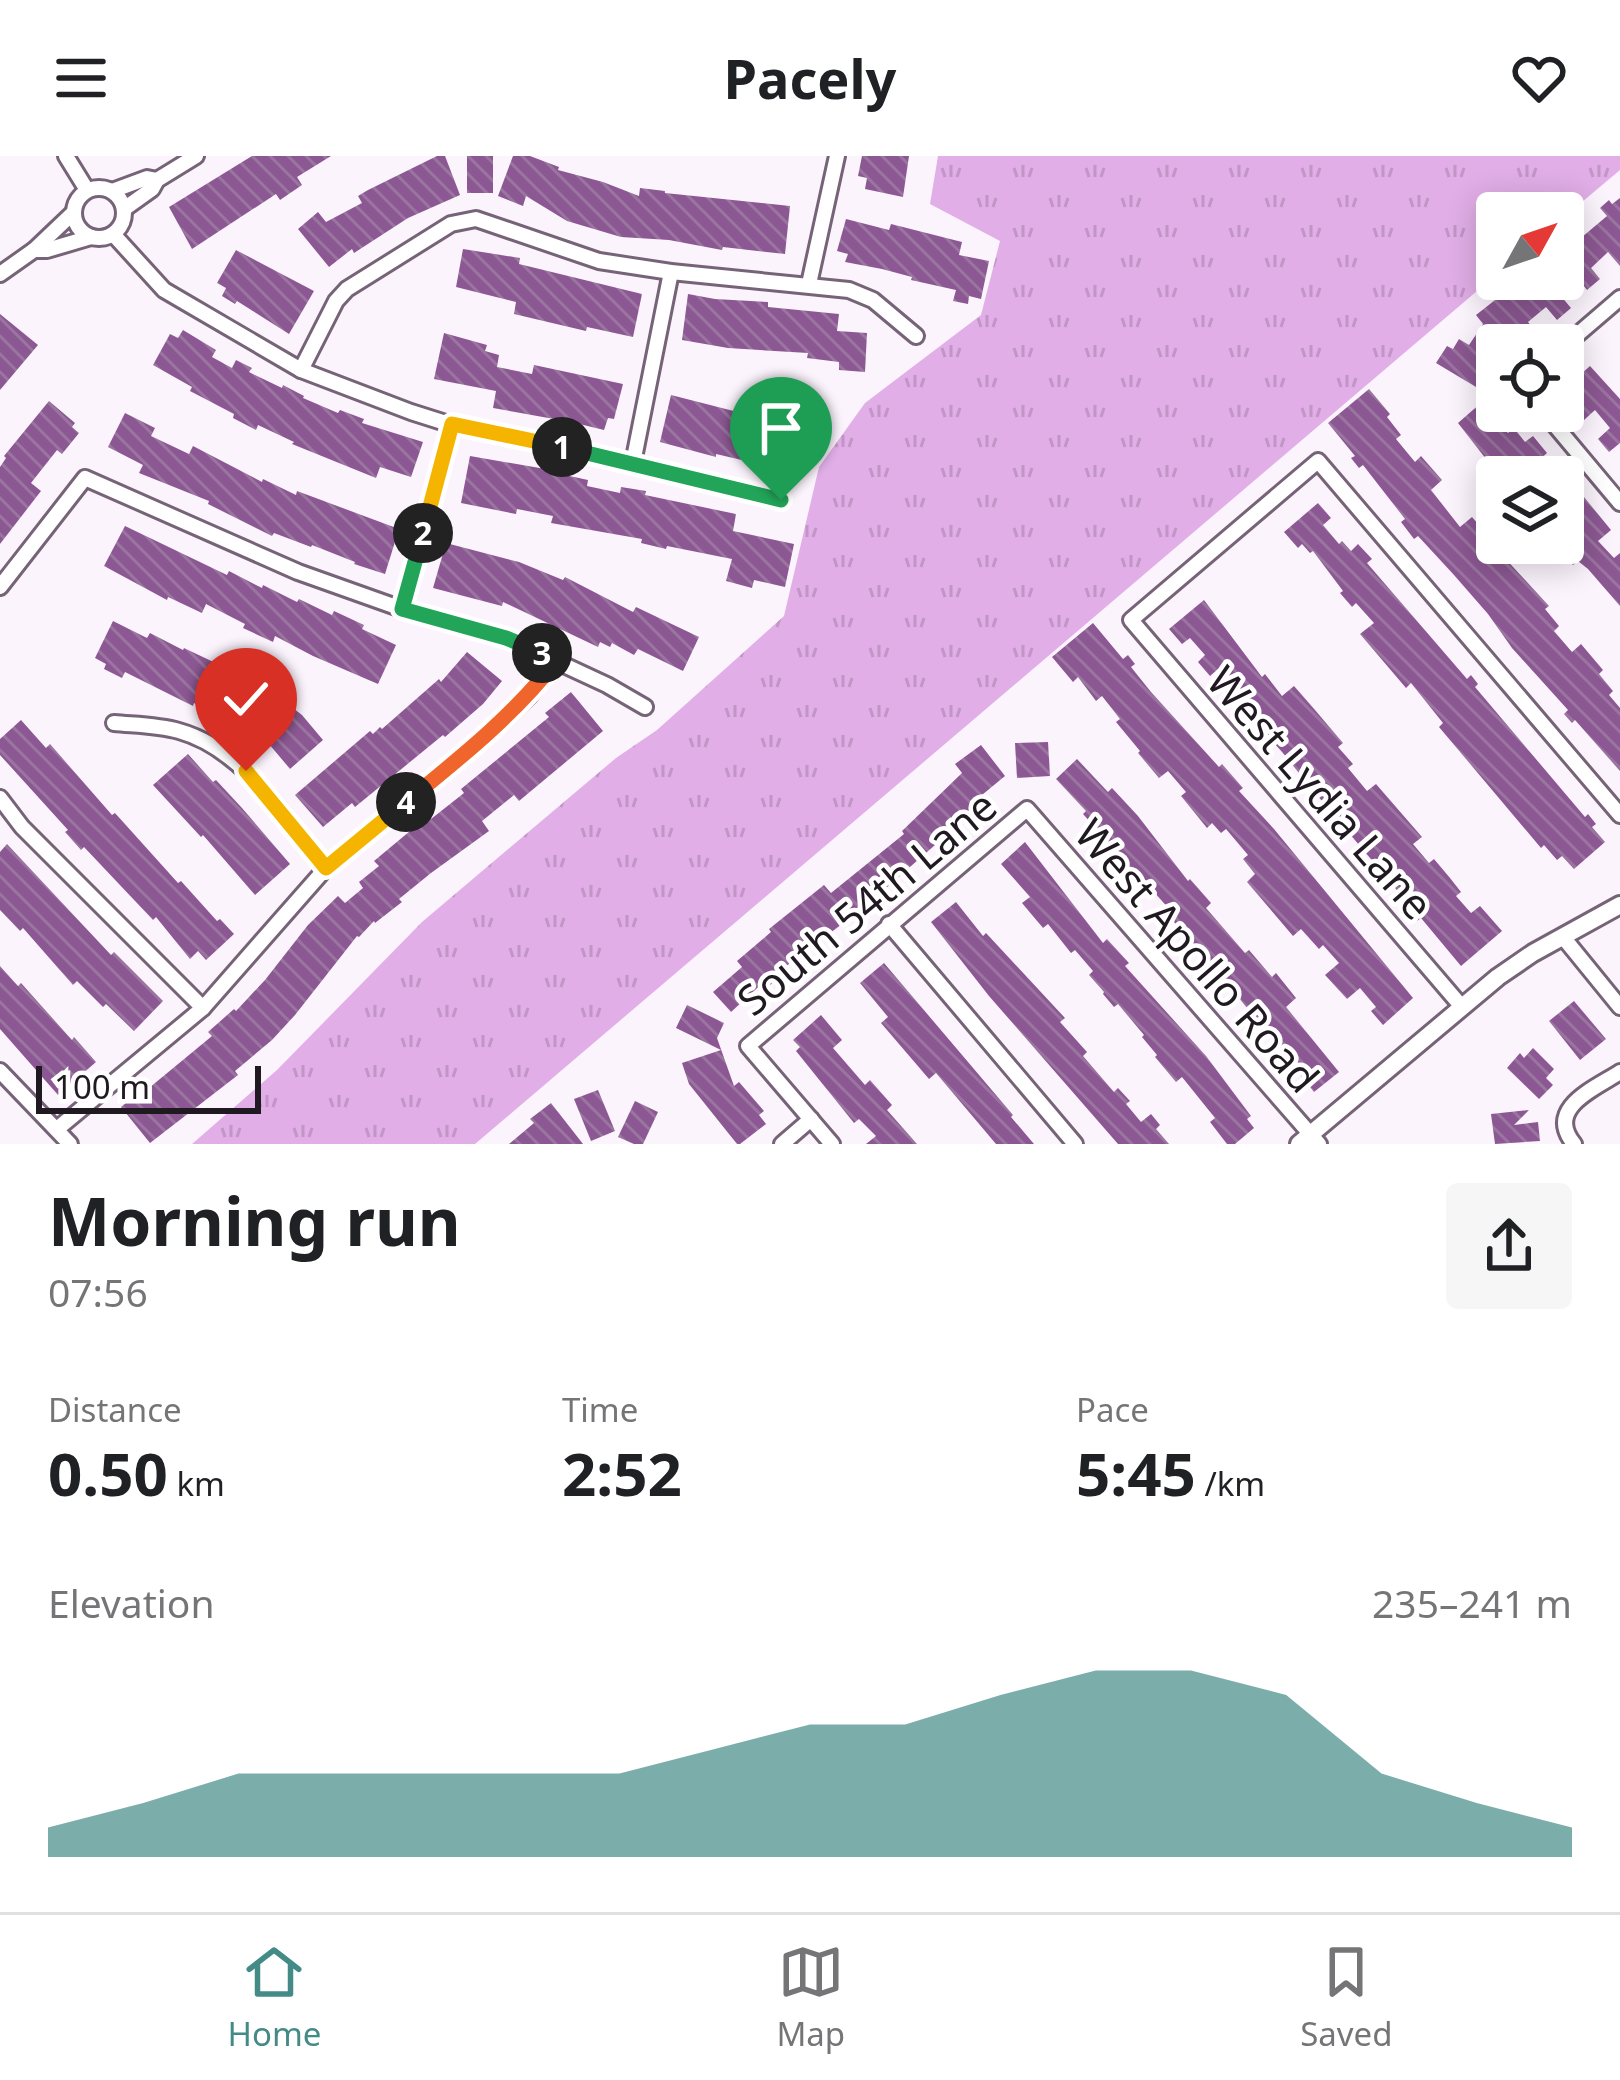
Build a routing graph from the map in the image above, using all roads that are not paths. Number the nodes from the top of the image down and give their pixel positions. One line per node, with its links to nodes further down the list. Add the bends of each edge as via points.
1 (66, 156): 5 (street)
2 (196, 156): 4 (street)
3 (837, 156): 14 (street)
4 (157, 180): 6 (street); 7 (street)
5 (87, 190): 6 (street); 8 (street)
6 (112, 191): 7 (street)
7 (124, 209): 9 (street)
8 (74, 212): 10 (street); 11 (street)
9 (113, 234): 10 (street); 18 (street, via 164,290)
10 (92, 237): 11 (street)
11 (34, 250): 13 (street)
12 (671, 272): 14 (street); 18 (street, via 599,261 492,222 451,224 347,289); 21 (street)
13 (0, 274)
14 (808, 284): 17 (street, via 873,300)
15 (1620, 298): 16 (street)
16 (1584, 329)
17 (916, 336)
18 (301, 370): 19 (street)
19 (452, 424): 21 (street); 25 (street)
20 (1561, 432): 23 (street)
21 (633, 463): 22 (street)
22 (781, 500)
23 (1620, 503)
24 (1, 583): 25 (street, via 85,478)
25 (402, 609): 26 (street)
26 (557, 660): 27 (street); 32 (street, via 499,725)
27 (646, 707)
28 (114, 723): 32 (street, via 173,729 217,748 246,771)
29 (0, 798): 38 (street)
30 (1028, 808): 34 (street, South 54th Lane); 43 (street, West Apollo Road)
31 (1620, 815): 36 (street, West Lydia Lane, via 1318,461 1131,620)
32 (326, 868): 38 (street)
33 (1620, 905): 35 (street)
34 (889, 924): 41 (street, South 54th Lane, via 748,1046); 47 (street)
35 (1563, 937): 36 (street); 37 (street)
36 (1462, 1007): 43 (street)
37 (1620, 1007)
38 (202, 1008): 42 (street)
39 (0, 1071): 42 (street)
40 (1620, 1072): 48 (street, via 1570,1107 1564,1127)
41 (811, 1119): 45 (street); 46 (street)
42 (57, 1130): 44 (street)
43 (1310, 1141)
44 (70, 1144)
45 (782, 1144)
46 (832, 1144)
47 (1075, 1144)
48 (1574, 1144)

